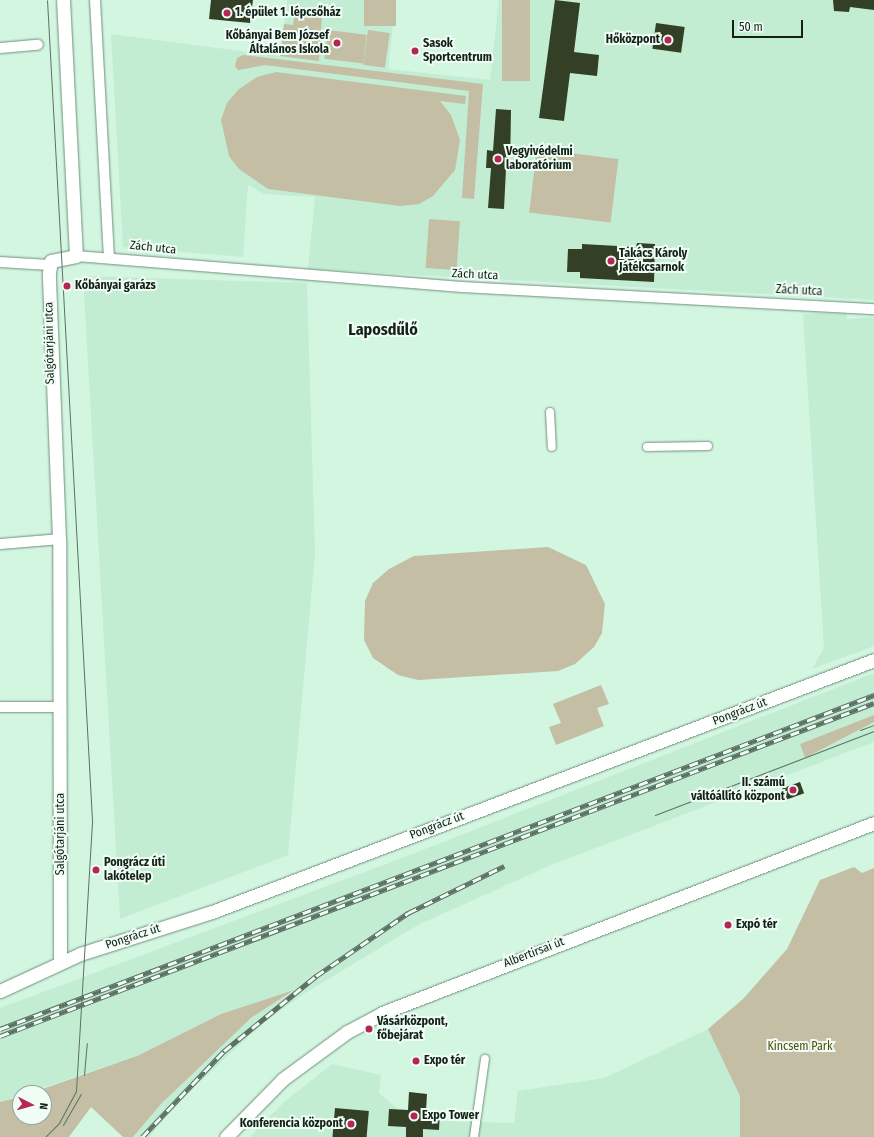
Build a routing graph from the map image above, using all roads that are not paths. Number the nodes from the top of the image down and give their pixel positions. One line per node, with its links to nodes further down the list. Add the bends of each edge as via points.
1 (63, 0): 5 (street)
2 (95, 0): 6 (street)
3 (38, 45): 4 (street)
4 (0, 48)
5 (76, 256): 6 (street, Zách utca); 8 (street, via 57,258)
6 (108, 257): 9 (street, Zách utca, via 462,287)
7 (0, 262): 8 (street)
8 (49, 265): 14 (street, Salgótarjáni utca)
9 (874, 309)
10 (550, 412): 12 (street)
11 (708, 446): 13 (street)
12 (552, 447)
13 (647, 447)
14 (59, 539): 15 (street); 17 (street, Salgótarjáni utca)
15 (0, 544)
16 (874, 660): 20 (street, Pongrácz út, via 212,912)
17 (60, 706): 18 (street); 20 (street, Salgótarjáni utca)
18 (0, 707)
19 (874, 823): 23 (street, Albertirsai út, via 382,1013 347,1032 283,1079)
20 (60, 962): 21 (street, Pongrácz út)
21 (0, 990)
22 (485, 1058): 24 (street)
23 (226, 1137)
24 (474, 1137)

